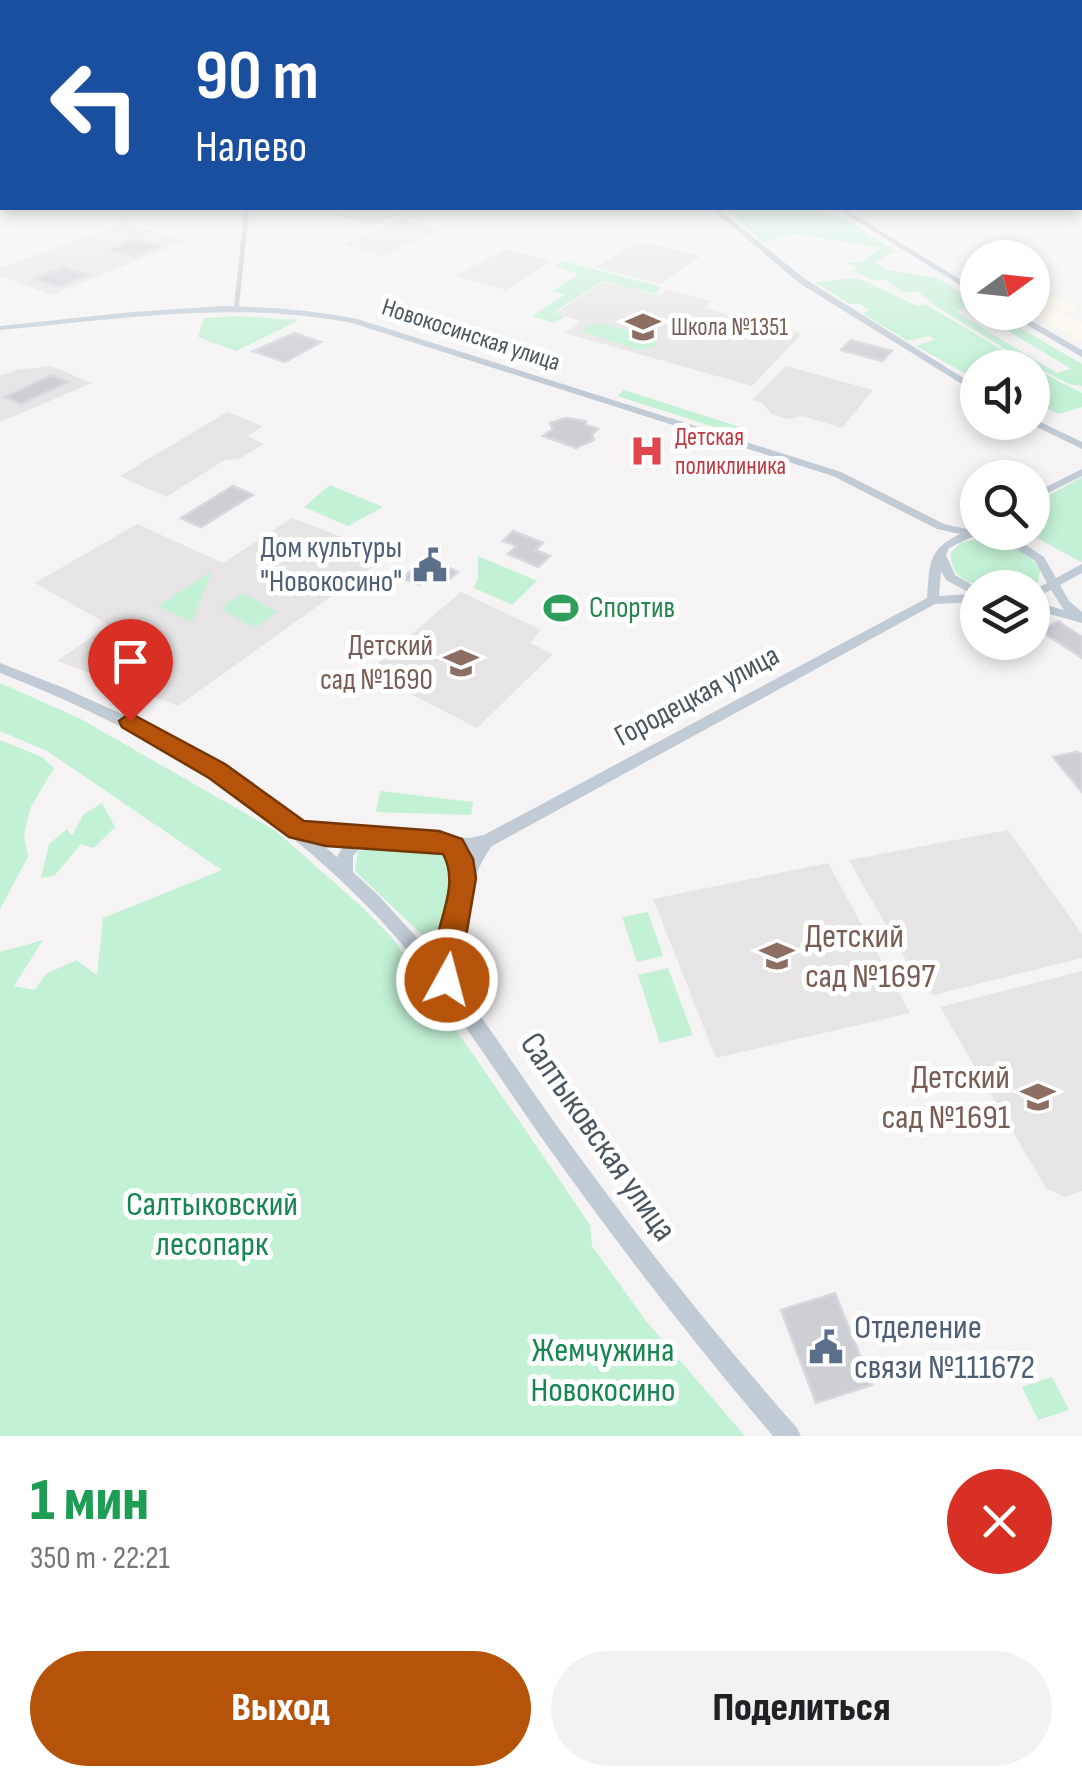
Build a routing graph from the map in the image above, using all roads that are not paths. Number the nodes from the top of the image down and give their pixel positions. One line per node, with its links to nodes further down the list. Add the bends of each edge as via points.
1 (243, 248): 5 (street)
2 (762, 248): 9 (street, via 802,281)
3 (904, 248): 4 (street)
4 (960, 283)
5 (236, 310): 6 (street, Новокосинская улица); 14 (street, Новокосинская улица, via 363,323 837,474)
6 (0, 328)
7 (1040, 330): 8 (street)
8 (1082, 354)
9 (960, 379)
10 (1050, 430): 11 (street)
11 (1082, 446)
12 (1082, 472): 13 (street)
13 (1050, 489)
14 (909, 510): 15 (street, Новокосинская улица); 19 (street)
15 (960, 529)
16 (960, 536): 18 (street)
17 (960, 538): 18 (street)
18 (954, 539): 19 (street)
19 (941, 552): 21 (street, via 950,577); 25 (street)
20 (1082, 568): 22 (street)
21 (960, 583)
22 (1050, 583)
23 (1050, 591): 27 (street)
24 (960, 597): 25 (street)
25 (932, 600): 31 (street, Городецкая улица)
26 (1050, 609): 27 (street)
27 (1082, 620)
28 (0, 668): 29 (street, Салтыковская улица, via 158,736)
29 (285, 822): 30 (street, via 315,834); 33 (street, Салтыковская улица)
30 (386, 838): 32 (street); 33 (street, via 351,846 342,864)
31 (487, 841): 32 (street); 34 (street, via 469,863)
32 (439, 842): 34 (street, via 458,854)
33 (348, 881): 35 (street, Салтыковская улица)
34 (461, 896): 36 (street)
35 (397, 926): 36 (street, via 430,947); 37 (street, Салтыковская улица)
36 (454, 926): 37 (street, via 446,974)
37 (459, 1000): 38 (street, Салтыковская улица, via 661,1286)
38 (789, 1436)

